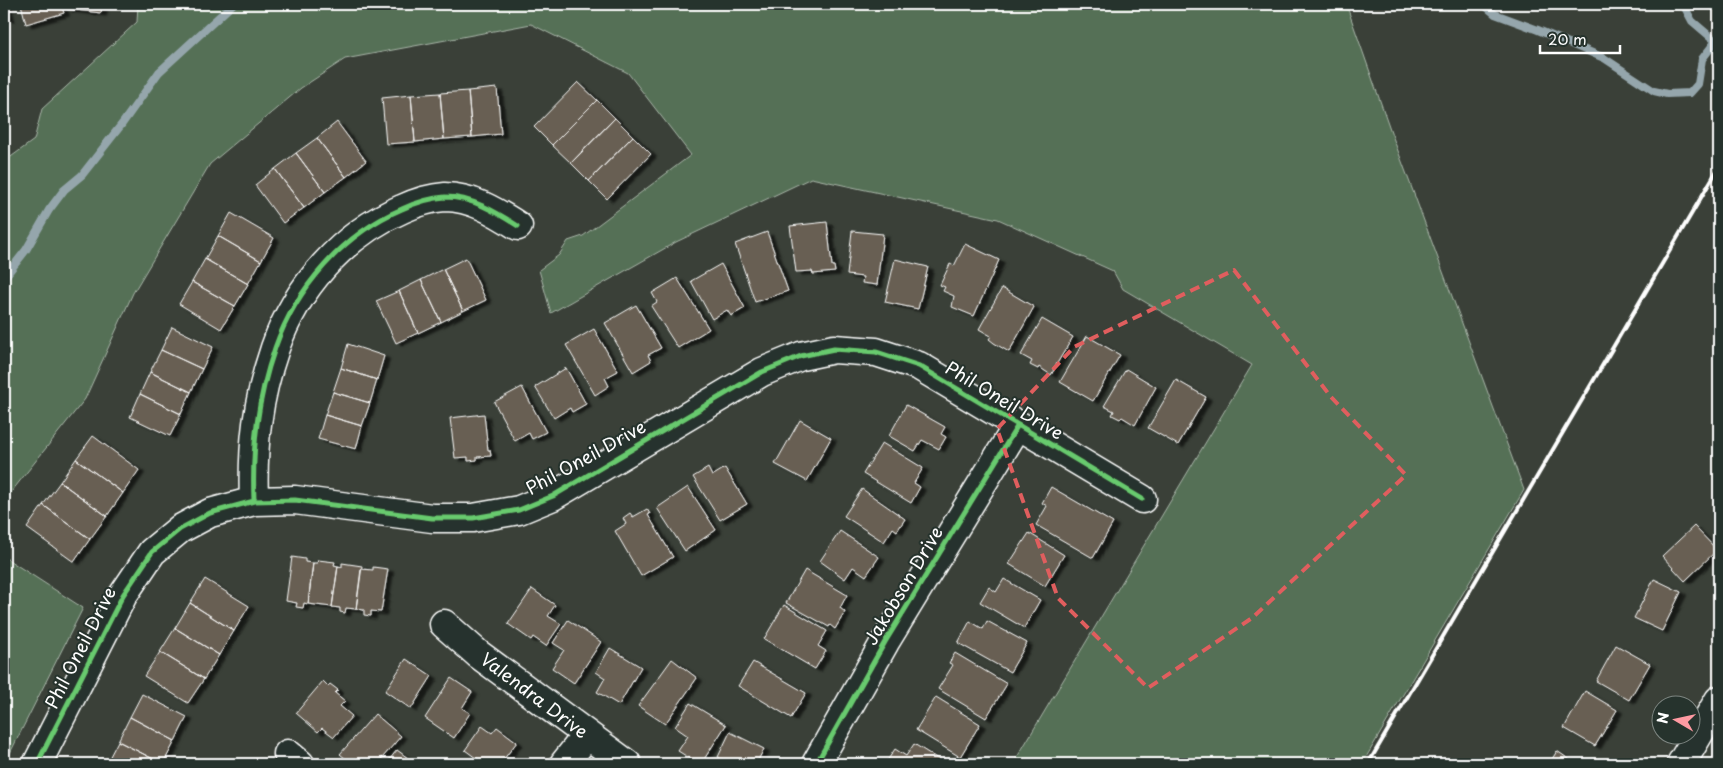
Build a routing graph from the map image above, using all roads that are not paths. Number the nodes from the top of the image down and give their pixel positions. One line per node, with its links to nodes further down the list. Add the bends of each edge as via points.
1 (518, 226): 4 (street, via 469,200 445,198 419,202 381,218 349,241 326,264 305,290 275,347 256,419)
2 (1018, 425): 3 (street, Phil Oneil Drive); 4 (street, Phil Oneil Drive, via 919,366 876,352 834,349 801,356 762,372 553,496 519,510 473,518 432,518 295,500); 11 (street, Jakobson Drive, via 885,642)
3 (1142, 499)
4 (254, 501): 8 (street, Phil Oneil Drive, via 210,513 180,529 152,552 123,595)
5 (444, 624): 7 (street, Valendra Drive, via 478,654)
6 (1719, 700): 12 (street)
7 (587, 735): 9 (street); 10 (street, Valendra Drive)
8 (37, 764)
9 (564, 764)
10 (627, 764)
11 (816, 764)
12 (1681, 764)

